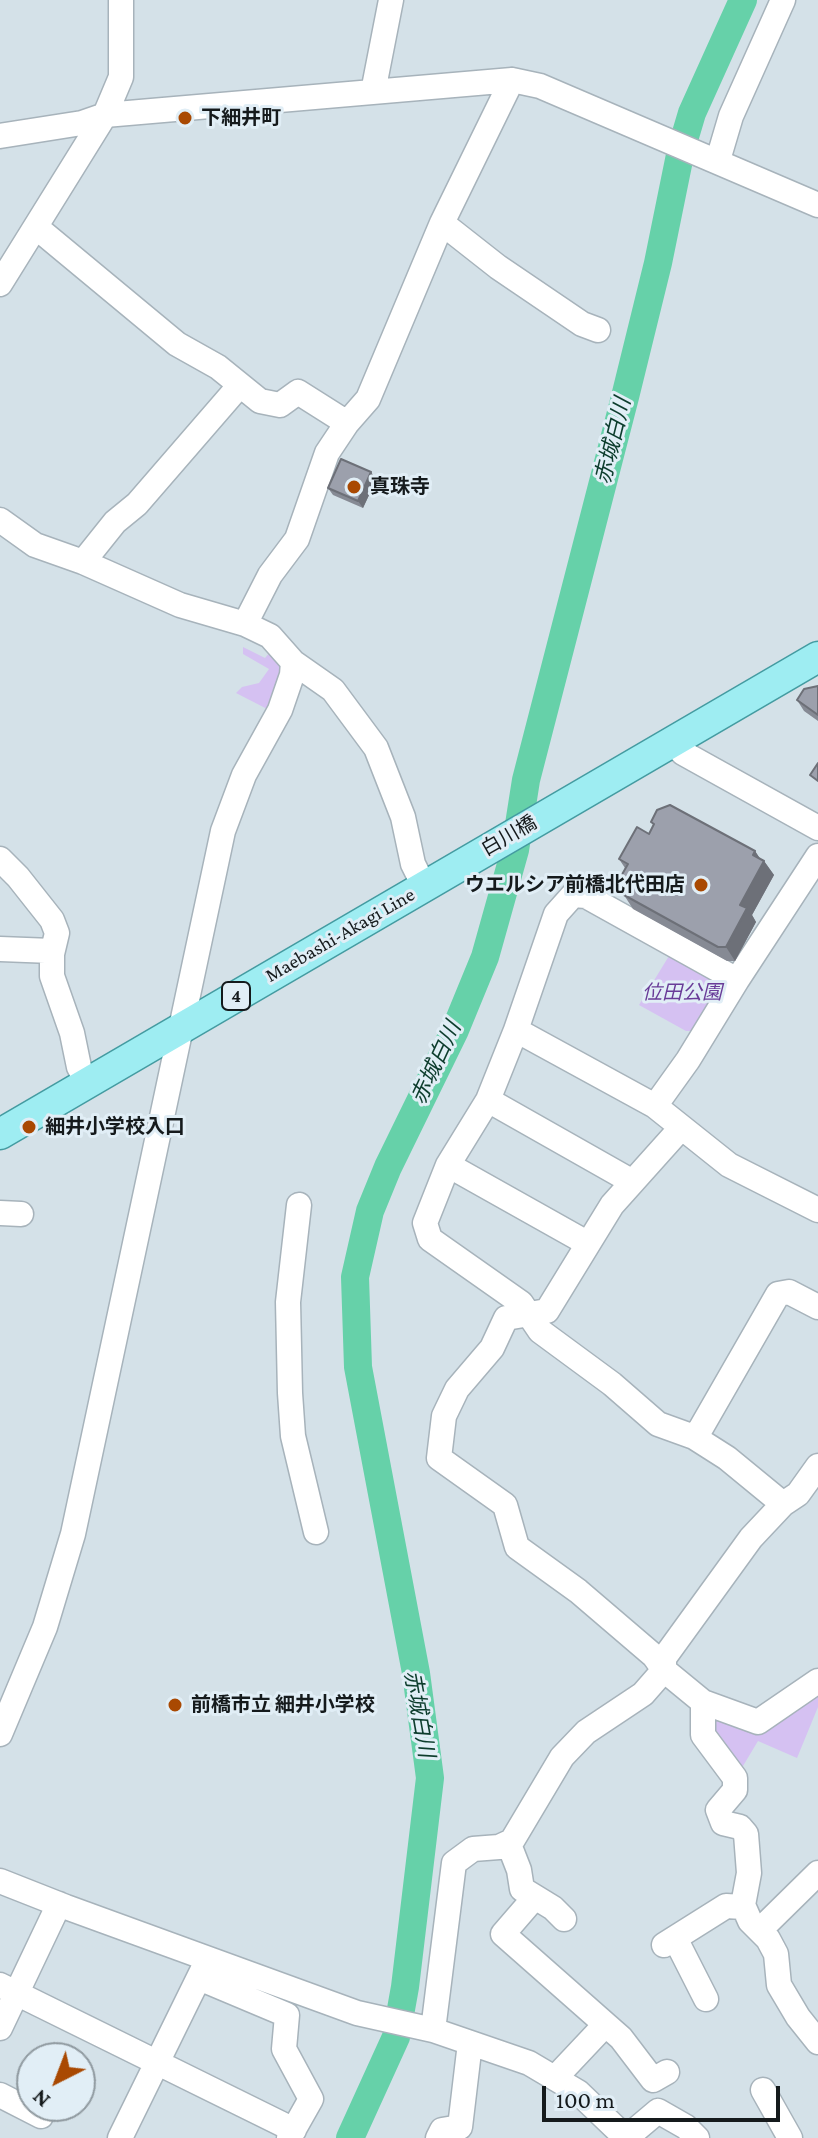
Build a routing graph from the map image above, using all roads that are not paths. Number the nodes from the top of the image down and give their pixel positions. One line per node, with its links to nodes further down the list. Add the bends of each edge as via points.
1 (121, 0): 6 (street, via 121,77)
2 (391, 0): 5 (street)
3 (783, 0): 8 (street)
4 (512, 80): 5 (street); 8 (street, via 540,86); 10 (street)
5 (373, 92): 6 (street)
6 (105, 115): 7 (street); 11 (street)
7 (0, 136)
8 (715, 159): 9 (street)
9 (818, 205)
10 (442, 223): 13 (street, via 498,267); 15 (street, via 368,399)
11 (36, 227): 12 (street); 14 (street, via 177,344)
12 (0, 284)
13 (598, 330)
14 (240, 385): 15 (street, via 260,401 280,405 298,392); 17 (street)
15 (347, 423): 18 (street, via 327,453 297,539 270,575)
16 (0, 520): 17 (street, via 35,545)
17 (83, 562): 18 (street, via 180,605)
18 (245, 624): 20 (street, via 270,636)
19 (818, 657): 21 (main road, 4)
20 (293, 662): 26 (street, via 333,690 376,748); 30 (street, via 280,710 244,775 223,831)
21 (672, 742): 22 (street); 24 (main road, 白川橋 / 4)
22 (816, 827)
23 (818, 856): 29 (street)
24 (472, 858): 26 (main road, Maebashi-Akagi Line / 4)
25 (0, 859): 28 (street, via 52,920 57,933)
26 (424, 886): 30 (main road, Maebashi-Akagi Line / 4)
27 (0, 949): 28 (street)
28 (52, 951): 32 (street, via 52,976)
29 (737, 980): 31 (street, via 586,896 573,895 556,914); 34 (street)
30 (181, 1028): 32 (main road, Maebashi-Akagi Line / 4); 51 (street, via 73,1534 45,1627)
31 (516, 1030): 33 (street); 34 (street)
32 (87, 1083): 36 (main road, Maebashi-Akagi Line / 4)
33 (488, 1100): 37 (street); 38 (street)
34 (655, 1106): 35 (street)
35 (681, 1128): 38 (street); 40 (street, via 738,1170)
36 (0, 1134)
37 (448, 1165): 41 (street); 43 (street, via 425,1223 430,1239 521,1303)
38 (631, 1181): 41 (street)
39 (299, 1205): 47 (street, via 288,1302 290,1393 293,1436)
40 (818, 1210)
41 (586, 1246): 43 (street, via 547,1311)
42 (818, 1307): 44 (street, via 789,1292 778,1294)
43 (529, 1316): 44 (street, via 540,1331 658,1424); 48 (street, via 506,1318 492,1348 457,1389 444,1416 439,1458 505,1505 517,1547 578,1591)
44 (694, 1437): 46 (street)
45 (818, 1466): 46 (street, via 798,1494)
46 (783, 1504): 48 (street, via 751,1538 664,1658)
47 (316, 1532)
48 (664, 1670): 50 (street); 52 (street, via 643,1694 586,1732 562,1757)
49 (818, 1681): 50 (street, via 758,1722)
50 (703, 1702): 57 (street, via 703,1735 735,1778 735,1790 718,1810 723,1823 746,1834 749,1873)
51 (0, 1734)
52 (505, 1845): 55 (street, via 519,1870 522,1889); 65 (street, via 473,1849 454,1863)
53 (818, 1873): 59 (street)
54 (0, 1881): 56 (street)
55 (535, 1897): 58 (street); 63 (street, via 503,1934)
56 (59, 1904): 60 (street); 61 (street)
57 (743, 1907): 59 (street); 62 (street, via 726,1906 670,1941)
58 (564, 1919)
59 (760, 1930): 66 (street, via 776,1954 779,1985 798,2017)
60 (203, 1969): 65 (street); 68 (street); 72 (street, via 287,2015 284,2049 311,2099)
61 (8, 1989): 64 (street); 68 (street)
62 (706, 1999)
63 (604, 2026): 69 (street, via 621,2038 653,2080); 70 (street)
64 (0, 2028)
65 (430, 2030): 67 (street)
66 (816, 2033)
67 (470, 2043): 70 (street); 74 (street, via 460,2127 442,2130)
68 (157, 2063): 72 (street); 73 (street)
69 (667, 2072)
70 (555, 2078): 75 (street, via 578,2092)
71 (763, 2090): 77 (street)
72 (291, 2134)
73 (120, 2138)
74 (438, 2138)
75 (626, 2138): 76 (street, via 658,2111)
76 (697, 2138)
77 (790, 2138)

